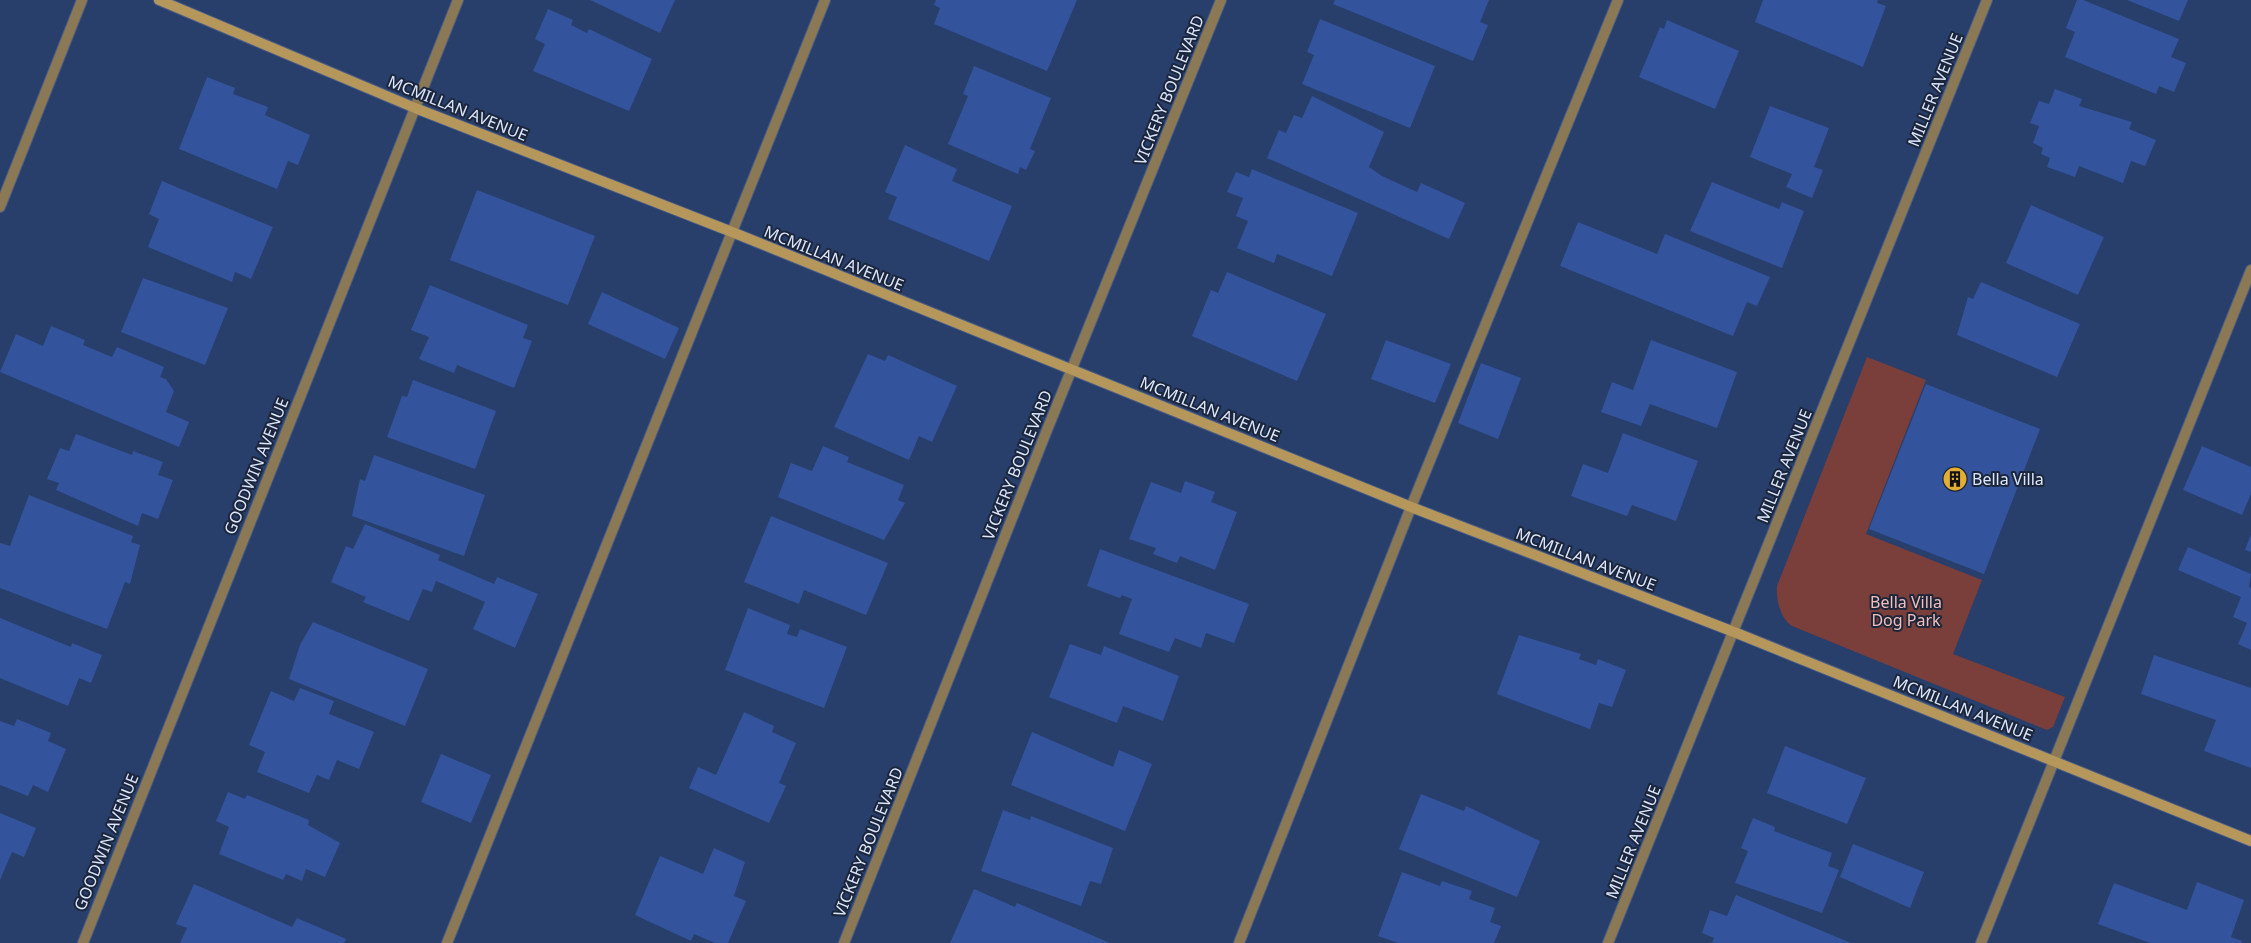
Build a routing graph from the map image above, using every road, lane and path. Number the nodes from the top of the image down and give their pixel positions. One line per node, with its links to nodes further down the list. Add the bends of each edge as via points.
1 (82, 0): 9 (street)
2 (160, 0): 8 (street, MCMILLAN AVENUE)
3 (458, 0): 8 (street, GOODWIN AVENUE)
4 (825, 0): 10 (street)
5 (1221, 0): 12 (street, VICKERY BOULEVARD)
6 (1618, 0): 13 (street)
7 (1988, 0): 14 (street, MILLER AVENUE)
8 (414, 108): 10 (street, MCMILLAN AVENUE); 17 (street, GOODWIN AVENUE)
9 (0, 207)
10 (732, 232): 12 (street, MCMILLAN AVENUE); 18 (street)
11 (2251, 270): 15 (street)
12 (1072, 370): 13 (street, MCMILLAN AVENUE); 19 (street, VICKERY BOULEVARD)
13 (1411, 507): 14 (street, MCMILLAN AVENUE); 20 (street)
14 (1734, 632): 15 (street, MCMILLAN AVENUE); 21 (street, MILLER AVENUE)
15 (2054, 762): 16 (street, MCMILLAN AVENUE); 22 (street)
16 (2251, 841)
17 (83, 943)
18 (447, 943)
19 (844, 943)
20 (1239, 943)
21 (1608, 943)
22 (1981, 943)

